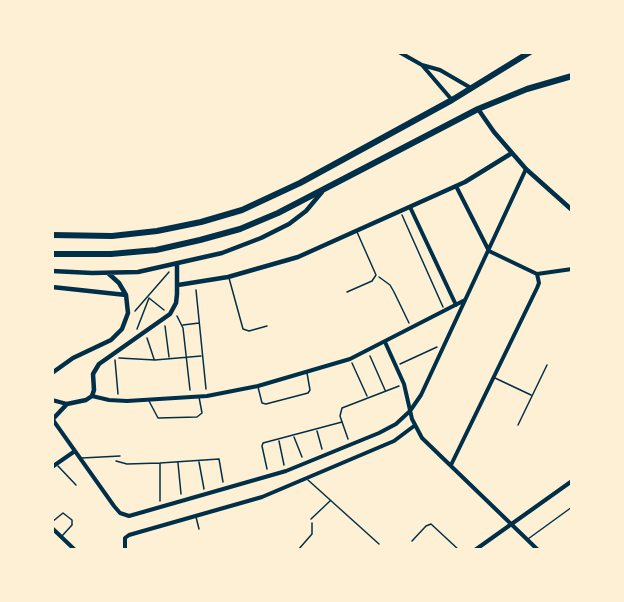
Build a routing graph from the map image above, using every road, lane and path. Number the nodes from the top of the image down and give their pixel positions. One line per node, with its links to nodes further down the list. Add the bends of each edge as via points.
1 (399, 52): 3 (street)
2 (530, 52): 5 (main road)
3 (422, 65): 5 (street); 6 (street)
4 (572, 76): 7 (main road)
5 (472, 88): 6 (main road)
6 (452, 100): 16 (main road, via 291,188 242,210 146,233)
7 (478, 109): 8 (street); 11 (main road)
8 (512, 153): 9 (street); 10 (street)
9 (526, 169): 13 (street); 17 (street)
10 (456, 186): 12 (street); 17 (street)
11 (322, 190): 18 (main road, via 259,221 200,240 133,252); 19 (street, via 306,211 280,230 232,250)
12 (410, 207): 14 (street); 33 (street)
13 (572, 210)
14 (400, 212): 15 (street); 34 (path)
15 (357, 231): 24 (lane); 25 (street, via 298,257)
16 (52, 235)
17 (489, 250): 23 (street); 32 (street)
18 (52, 254)
19 (176, 265): 22 (street); 27 (street); 31 (path)
20 (572, 268): 23 (street)
21 (52, 271): 22 (street)
22 (108, 273): 30 (street)
23 (537, 274): 58 (street, via 537,288)
24 (376, 275): 29 (lane, via 372,281); 41 (path, via 390,285)
25 (228, 277): 26 (street); 40 (lane, via 243,330)
26 (195, 283): 27 (street); 38 (path)
27 (178, 285): 35 (street)
28 (52, 287): 30 (street)
29 (347, 292)
30 (126, 296): 37 (street)
31 (148, 298): 35 (path); 37 (path); 43 (path)
32 (466, 300): 33 (street); 46 (street)
33 (456, 305): 34 (street)
34 (445, 311): 41 (street)
35 (171, 312): 36 (street); 39 (path)
36 (164, 319): 42 (street); 51 (path)
37 (127, 320): 44 (street, via 117,336)
38 (199, 322): 39 (path); 49 (path)
39 (182, 325): 50 (path)
40 (267, 326)
41 (412, 329): 45 (street)
42 (145, 332): 43 (street); 53 (path)
43 (134, 339): 48 (street)
44 (105, 342): 48 (street); 56 (street, via 72,357)
45 (385, 342): 47 (street); 54 (street)
46 (446, 343): 54 (path); 72 (street)
47 (368, 351): 52 (street); 61 (path)
48 (112, 354): 63 (street, via 94,370)
49 (202, 355): 50 (path); 65 (path)
50 (187, 357): 51 (path); 66 (path)
51 (169, 358): 53 (path)
52 (350, 359): 57 (street); 67 (path)
53 (154, 360): 70 (path, via 127,360 114,355)
54 (396, 365): 59 (street)
55 (547, 365): 62 (lane)
56 (52, 373)
57 (307, 373): 60 (street); 60 (lane, via 310,392 297,396 264,404)
58 (494, 377): 62 (lane); 90 (street)
59 (404, 384): 61 (path); 72 (street)
60 (258, 386): 65 (street)
61 (386, 391): 67 (path)
62 (532, 395): 75 (lane)
63 (92, 396): 70 (street); 71 (street)
64 (199, 396): 65 (street); 66 (street); 69 (lane, via 202,413 197,417 158,418)
65 (207, 396)
66 (191, 397): 69 (street)
67 (368, 397): 74 (path, via 342,408)
68 (52, 400): 71 (street)
69 (149, 400): 70 (street)
70 (118, 401)
71 (67, 404): 73 (street)
72 (410, 411): 76 (street); 80 (street, via 396,424)
73 (53, 420): 81 (street)
74 (342, 422): 77 (path); 80 (path)
75 (518, 425)
76 (414, 426): 90 (street); 94 (street, via 394,441)
77 (316, 429): 78 (path); 84 (path)
78 (294, 436): 79 (path); 89 (path)
79 (279, 440): 92 (path); 93 (path, via 262,446)
80 (351, 445): 84 (street)
81 (75, 451): 85 (street); 91 (street)
82 (108, 456): 83 (lane); 85 (lane); 88 (path, via 120,463)
83 (120, 456)
84 (324, 456): 89 (street)
85 (80, 459): 103 (street, via 120,513 129,516)
86 (199, 461): 87 (path); 98 (path, via 220,460); 100 (path)
87 (178, 462): 88 (path); 101 (path)
88 (160, 463): 103 (path)
89 (304, 464): 92 (street)
90 (451, 465): 108 (street)
91 (55, 466): 97 (lane)
92 (286, 471): 93 (street)
93 (268, 476): 98 (street)
94 (307, 479): 102 (lane); 105 (street)
95 (572, 481): 96 (street)
96 (567, 484): 99 (lane); 108 (street)
97 (76, 485)
98 (224, 489): 100 (street)
99 (572, 491)
100 (205, 494): 101 (street)
101 (182, 501): 103 (street)
102 (331, 501): 106 (lane); 115 (lane)
103 (160, 507)
104 (572, 507): 112 (lane)
105 (195, 517): 110 (lane); 118 (street, via 129,535 125,538)
106 (311, 519): 119 (path, via 312,534)
107 (52, 522): 111 (lane, via 63,513 73,522)
108 (512, 524): 112 (street); 121 (street)
109 (52, 528): 111 (street)
110 (199, 529)
111 (61, 537): 114 (street)
112 (528, 539): 122 (street)
113 (411, 541): 120 (lane, via 431,524)
114 (69, 544): 116 (lane); 117 (street)
115 (379, 544)
116 (63, 549)
117 (75, 549)
118 (125, 549)
119 (298, 549)
120 (459, 549)
121 (475, 549)
122 (538, 549)

